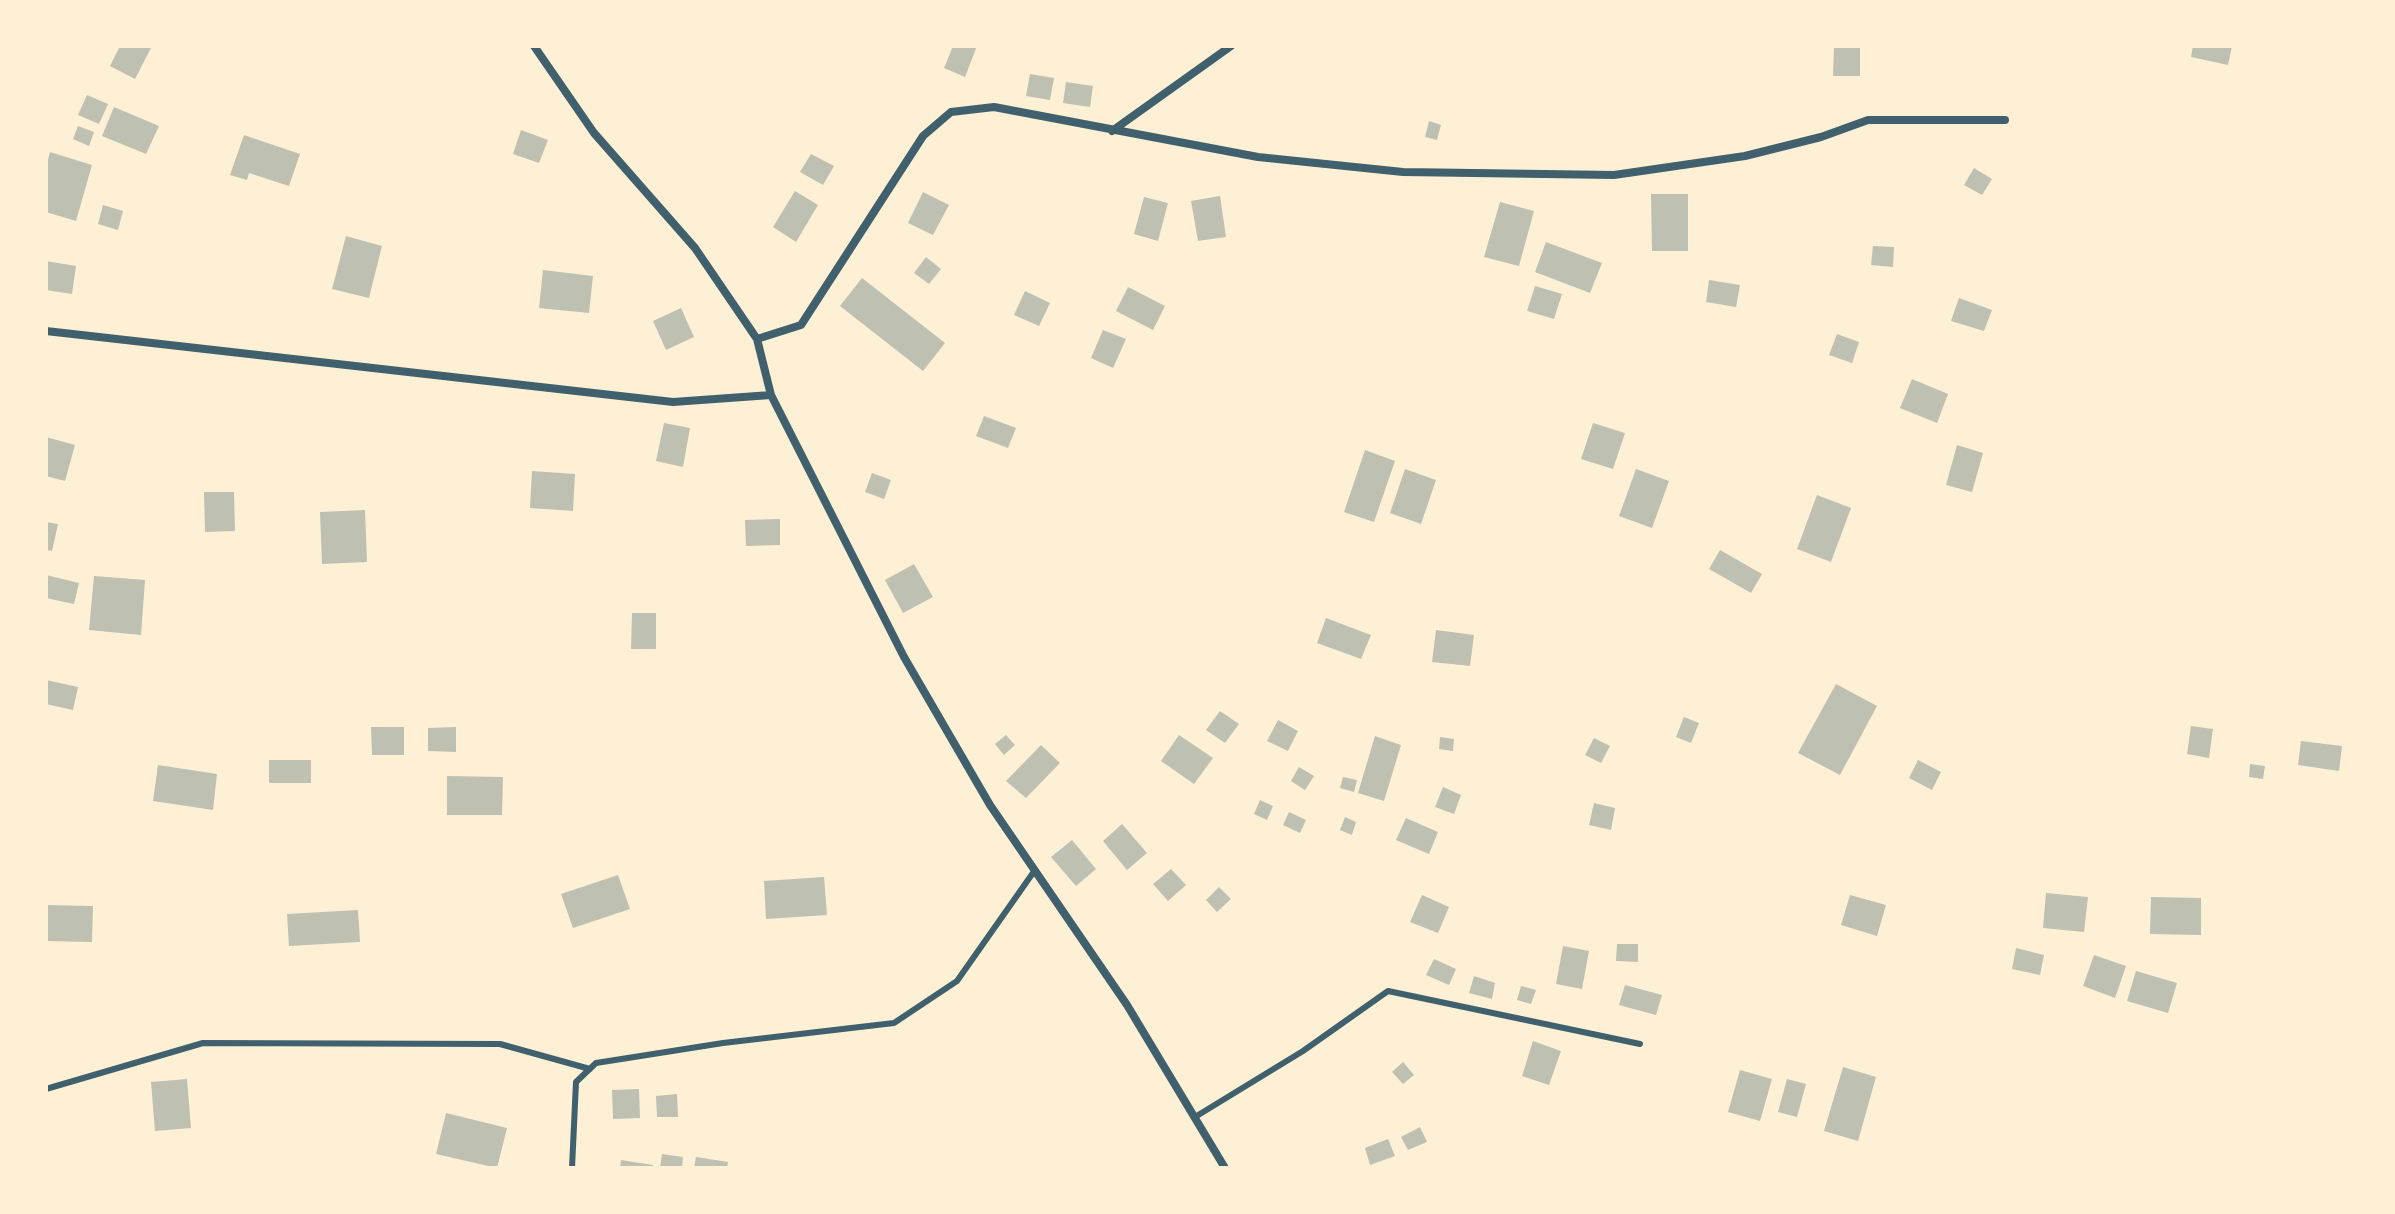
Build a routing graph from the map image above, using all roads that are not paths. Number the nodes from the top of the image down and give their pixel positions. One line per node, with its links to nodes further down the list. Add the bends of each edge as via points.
1 (534, 46): 6 (street, via 594,133 695,248)
2 (1231, 46): 4 (street)
3 (2005, 120): 4 (street, via 1868,120 1745,156 1614,175 1403,172 1258,157)
4 (1112, 131): 6 (street, via 994,107 951,112 923,136 801,325)
5 (46, 331): 7 (street, via 673,402)
6 (757, 339): 7 (street)
7 (771, 395): 8 (street, via 904,657 990,805)
8 (1035, 870): 10 (lane, via 957,981 894,1023 723,1043 596,1063); 12 (street)
9 (1640, 1044): 12 (lane, via 1388,991)
10 (590, 1069): 11 (lane, via 500,1044 203,1043); 13 (lane, via 576,1082)
11 (46, 1089)
12 (1195, 1117): 14 (street)
13 (572, 1168)
14 (1225, 1168)

